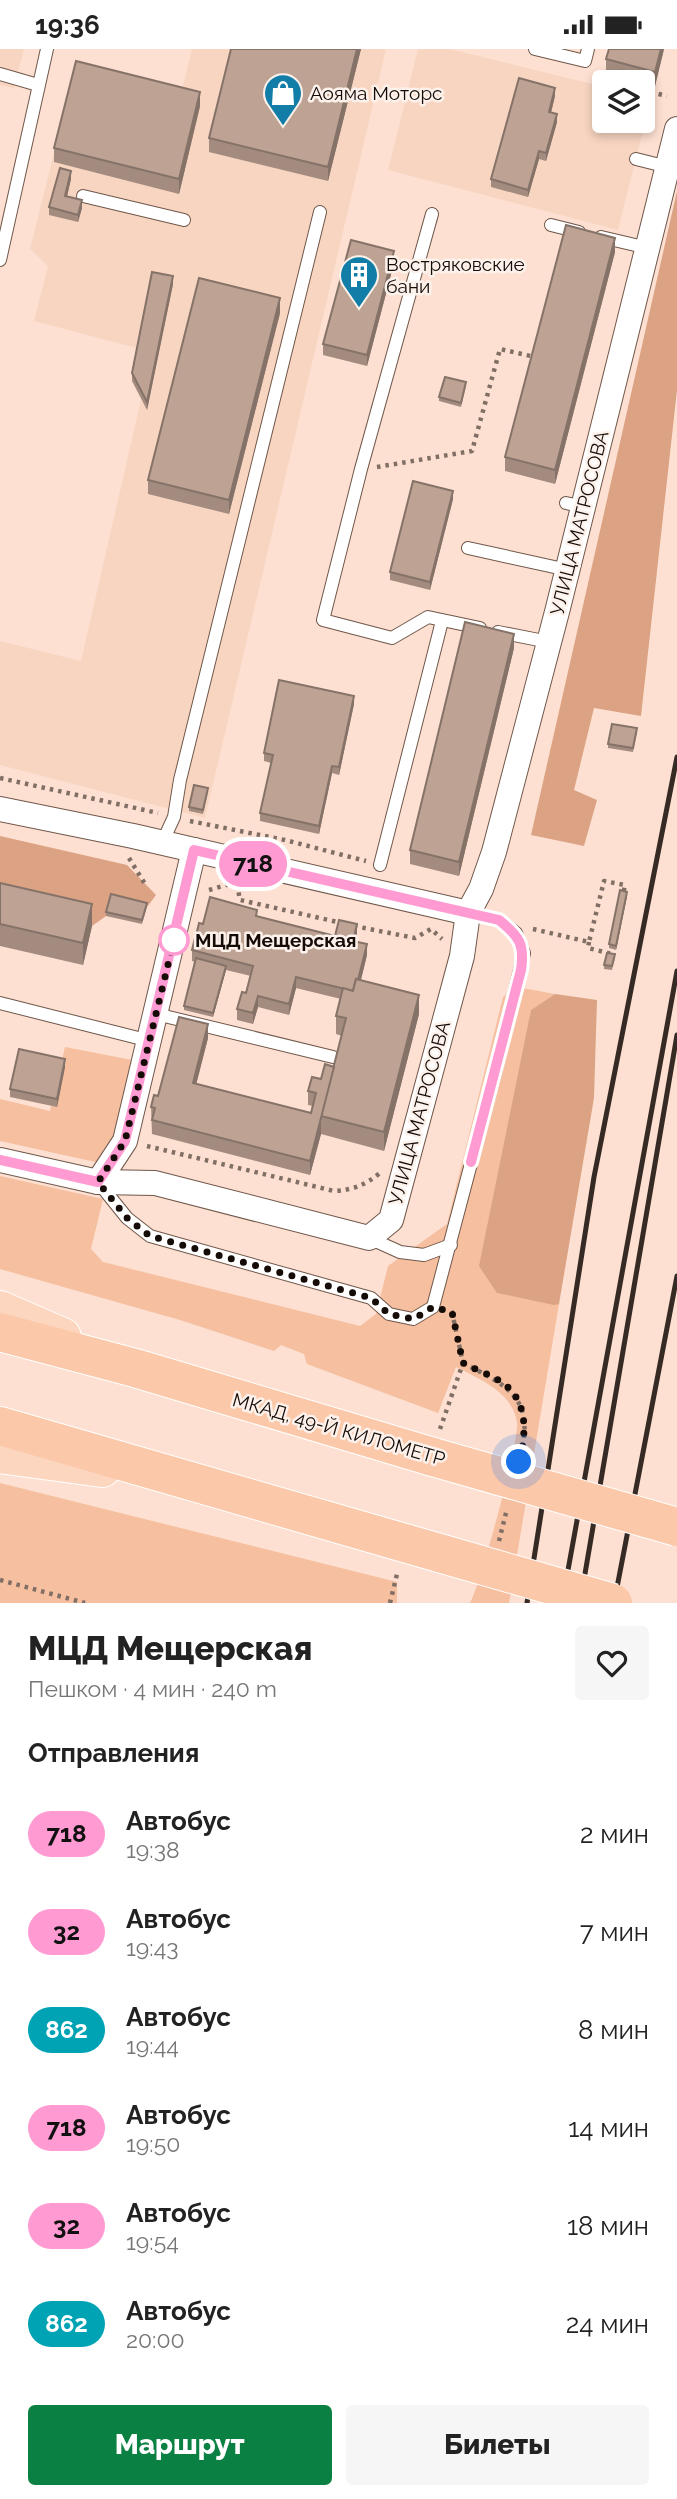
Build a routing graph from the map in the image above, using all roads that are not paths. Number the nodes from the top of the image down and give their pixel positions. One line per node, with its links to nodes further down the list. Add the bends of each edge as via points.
1 (47, 49): 5 (lane)
2 (535, 49): 3 (lane, via 585,61)
3 (588, 49)
4 (0, 74): 5 (lane)
5 (37, 85): 15 (lane)
6 (677, 129): 8 (street, УЛИЦА МАТРОСОВА)
7 (636, 159): 8 (lane)
8 (668, 167): 14 (street, УЛИЦА МАТРОСОВА)
9 (83, 196): 12 (lane)
10 (320, 212): 21 (lane, via 174,817)
11 (432, 214): 18 (lane, via 323,620 393,638 428,617)
12 (184, 220)
13 (551, 225): 14 (lane)
14 (648, 248): 17 (street, УЛИЦА МАТРОСОВА, via 575,505)
15 (0, 260)
16 (468, 548): 17 (lane)
17 (568, 570): 19 (street, УЛИЦА МАТРОСОВА)
18 (442, 621): 19 (lane); 23 (lane)
19 (549, 642): 24 (street, УЛИЦА МАТРОСОВА, via 495,852)
20 (0, 809): 21 (street)
21 (162, 843): 22 (street)
22 (194, 850): 24 (street); 26 (street)
23 (380, 865)
24 (468, 913): 31 (street, УЛИЦА МАТРОСОВА, via 462,956 391,1220); 32 (lane, via 499,920 516,933 524,953)
25 (0, 1003): 27 (lane)
26 (156, 1014): 27 (street); 28 (lane)
27 (150, 1041): 30 (street, via 125,1141)
28 (332, 1057)
29 (0, 1160): 30 (street)
30 (98, 1182): 31 (street, via 155,1184); 32 (lane, via 127,1218 150,1236 371,1298 389,1314 414,1319 433,1307)
31 (369, 1238): 32 (lane, via 400,1252 424,1255)
32 (451, 1245)
33 (0, 1310): 35 (main road)
34 (0, 1332): 35 (highway, МКАД, 49-Й КИЛОМЕТР)
35 (135, 1368): 39 (highway, МКАД, 49-Й КИЛОМЕТР, bridge, via 434,1448)
36 (0, 1426): 38 (highway)
37 (0, 1454): 38 (main road)
38 (177, 1477): 40 (highway, bridge, via 404,1553)
39 (677, 1527)
40 (613, 1603)

